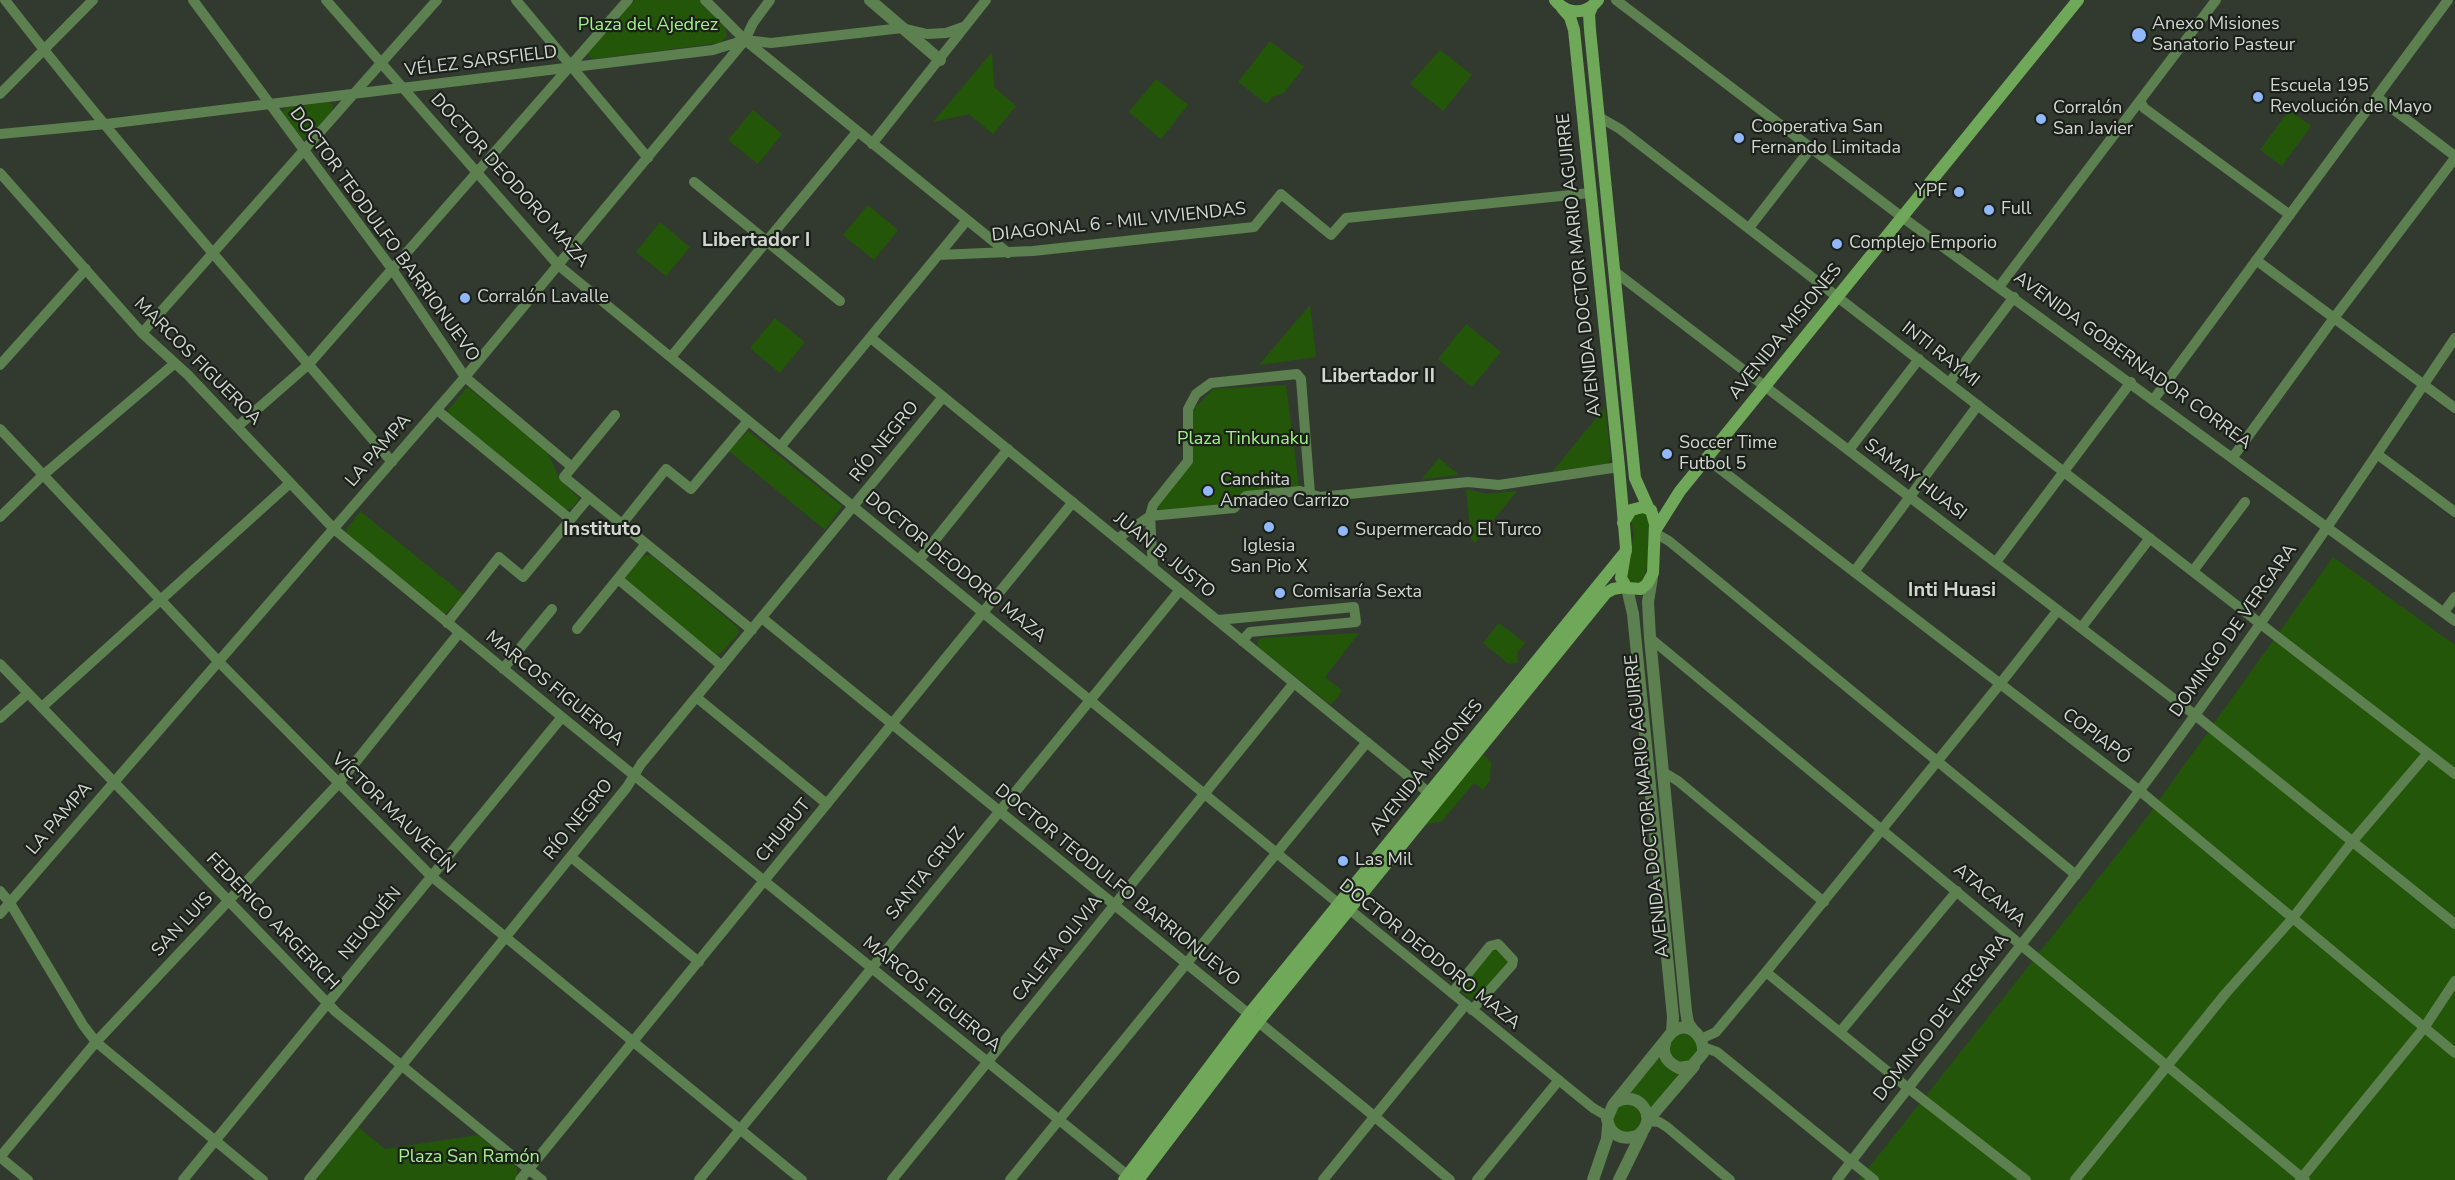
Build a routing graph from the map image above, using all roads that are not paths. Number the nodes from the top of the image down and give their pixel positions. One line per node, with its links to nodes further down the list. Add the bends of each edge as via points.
1 (5, 0): 21 (street)
2 (93, 0): 21 (street)
3 (193, 0): 30 (street, DOCTOR TEODULFO BARRIONUEVO)
4 (326, 0): 23 (street, DOCTOR DEODORO MAZA)
5 (437, 0): 23 (street)
6 (516, 0): 24 (street)
7 (628, 0): 24 (street)
8 (705, 0): 20 (street)
9 (770, 0): 20 (street, LA PAMPA)
10 (870, 0): 19 (street)
11 (986, 0): 18 (street)
12 (1616, 0): 36 (street, AVENIDA GOBERNADOR CORREA)
13 (2078, 0): 45 (main road, AVENIDA MISIONES)
14 (2216, 0): 29 (street)
15 (2448, 0): 28 (street)
16 (1556, 3): 17 (main road, via 1577,12); 43 (main road, AVENIDA DOCTOR MARIO AGUIRRE, via 1570,17 1574,30)
17 (1595, 3): 31 (main road, AVENIDA DOCTOR MARIO AGUIRRE, via 1589,18)
18 (963, 27): 19 (street, VÉLEZ SARSFIELD, via 927,34); 22 (street)
19 (903, 28): 20 (street, VÉLEZ SARSFIELD, via 771,43); 22 (street)
20 (745, 40): 24 (street, VÉLEZ SARSFIELD, via 713,50); 33 (street); 39 (street, LA PAMPA)
21 (43, 50): 27 (street); 32 (street)
22 (940, 60): 35 (street)
23 (381, 63): 25 (street, DOCTOR DEODORO MAZA); 26 (street)
24 (570, 67): 25 (street, VÉLEZ SARSFIELD); 39 (street); 40 (street)
25 (402, 88): 26 (street, VÉLEZ SARSFIELD); 40 (street, DOCTOR DEODORO MAZA)
26 (354, 93): 30 (street, VÉLEZ SARSFIELD); 37 (street)
27 (0, 94)
28 (2377, 98): 38 (street); 44 (street)
29 (2139, 101): 44 (street); 57 (street)
30 (270, 104): 32 (street, VÉLEZ SARSFIELD); 37 (street, DOCTOR TEODULFO BARRIONUEVO)
31 (1599, 117): 47 (street, INTI RAYMI); 56 (main road, AVENIDA DOCTOR MARIO AGUIRRE)
32 (106, 124): 34 (street, VÉLEZ SARSFIELD); 49 (street)
33 (857, 132): 35 (street); 48 (street)
34 (0, 134)
35 (872, 144): 46 (street)
36 (1811, 148): 45 (street, AVENIDA GOBERNADOR CORREA); 47 (street)
37 (303, 150): 49 (street); 55 (street, DOCTOR TEODULFO BARRIONUEVO)
38 (2455, 157): 61 (street)
39 (648, 158): 53 (street, LA PAMPA)
40 (476, 172): 53 (street, DOCTOR DEODORO MAZA); 55 (street)
41 (0, 174): 54 (street, MARCOS FIGUEROA)
42 (694, 182): 48 (street)
43 (1590, 193): 50 (street, DIAGONAL 6 - MIL VIVIENDAS, via 1346,218 1331,235 1281,194 1254,227); 92 (main road, AVENIDA DOCTOR MARIO AGUIRRE)
44 (2290, 215): 52 (street)
45 (1902, 217): 57 (street, AVENIDA GOBERNADOR CORREA); 58 (main road, AVENIDA MISIONES)
46 (967, 220): 50 (street); 51 (street)
47 (1749, 228): 58 (street, INTI RAYMI)
48 (766, 241): 60 (street); 65 (street)
49 (212, 252): 62 (street); 68 (street)
50 (1008, 253): 51 (street, DIAGONAL 6 - MIL VIVIENDAS)
51 (938, 255): 63 (street)
52 (2256, 260): 61 (street); 76 (street)
53 (558, 266): 65 (street, DOCTOR DEODORO MAZA); 70 (street, LA PAMPA)
54 (86, 268): 62 (street, MARCOS FIGUEROA); 69 (street)
55 (392, 269): 68 (street); 70 (street, DOCTOR TEODULFO BARRIONUEVO)
56 (1614, 271): 74 (street, SAMAY HUASI); 103 (main road, AVENIDA DOCTOR MARIO AGUIRRE, via 1635,478)
57 (1999, 287): 59 (street, AVENIDA GOBERNADOR CORREA)
58 (1838, 297): 66 (street, INTI RAYMI); 74 (main road, AVENIDA MISIONES)
59 (2013, 297): 71 (street, AVENIDA GOBERNADOR CORREA); 72 (street)
60 (840, 301)
61 (2334, 318): 73 (street); 88 (street)
62 (142, 333): 67 (street, MARCOS FIGUEROA)
63 (871, 338): 75 (street, JUAN B. JUSTO); 84 (street)
64 (2455, 338): 73 (street, DOMINGO DE VERGARA)
65 (671, 357): 81 (street, DOCTOR DEODORO MAZA)
66 (1919, 359): 72 (street, INTI RAYMI); 86 (street)
67 (174, 364): 82 (street, MARCOS FIGUEROA); 94 (street)
68 (309, 364): 82 (street); 90 (street)
69 (0, 365)
70 (465, 377): 79 (street, LA PAMPA); 91 (street, DOCTOR TEODULFO BARRIONUEVO)
71 (2131, 382): 76 (street, AVENIDA GOBERNADOR CORREA); 93 (street)
72 (1949, 383): 77 (street, INTI RAYMI)
73 (2424, 385): 78 (street); 87 (street, DOMINGO DE VERGARA)
74 (1765, 386): 86 (street, SAMAY HUASI); 89 (main road, AVENIDA MISIONES)
75 (943, 397): 85 (street, JUAN B. JUSTO); 102 (street, RÍO NEGRO)
76 (2154, 399): 88 (street, AVENIDA GOBERNADOR CORREA)
77 (1978, 405): 93 (street, INTI RAYMI); 99 (street)
78 (2455, 408)
79 (436, 410): 90 (street, LA PAMPA); 107 (street)
80 (615, 415): 91 (street)
81 (748, 421): 84 (street, DOCTOR DEODORO MAZA); 109 (street, via 691,489 666,469)
82 (238, 426): 95 (street, MARCOS FIGUEROA)
83 (0, 429): 94 (street, VÍCTOR MAUVECÍN)
84 (780, 447): 102 (street, DOCTOR DEODORO MAZA)
85 (1008, 449): 100 (street, JUAN B. JUSTO); 117 (street)
86 (1849, 450): 99 (street, SAMAY HUASI)
87 (2377, 454): 104 (street); 110 (street, DOMINGO DE VERGARA)
88 (2233, 457): 110 (street, AVENIDA GOBERNADOR CORREA)
89 (1707, 459): 96 (main road, AVENIDA MISIONES); 121 (street, COPIAPÓ)
90 (392, 462): 111 (street, LA PAMPA)
91 (572, 467): 98 (street, via 564,477)
92 (1619, 467): 97 (street, via 1499,485 1468,482 1320,497); 108 (main road, AVENIDA DOCTOR MARIO AGUIRRE)
93 (2064, 472): 113 (street, INTI RAYMI); 118 (street)
94 (42, 476): 106 (street); 127 (street, VÍCTOR MAUVECÍN)
95 (290, 483): 111 (street, MARCOS FIGUEROA); 127 (street)
96 (1680, 491): 103 (main road, AVENIDA MISIONES); 112 (main road, AVENIDA MISIONES)
97 (1310, 494): 105 (street, via 1300,491 1246,496 1234,508); 105 (street, via 1297,374 1211,383 1196,394 1188,409 1188,461 1153,504)
98 (589, 497): 107 (street); 109 (street)
99 (1910, 497): 118 (street, SAMAY HUASI); 121 (street)
100 (1073, 502): 114 (street, JUAN B. JUSTO); 131 (street, CHUBUT)
101 (2245, 502): 120 (street)
102 (854, 507): 117 (street, DOCTOR DEODORO MAZA); 132 (street, RÍO NEGRO)
103 (1648, 508): 108 (main road, AVENIDA MISIONES, via 1631,510); 112 (main road, AVENIDA DOCTOR MARIO AGUIRRE, via 1655,519)
104 (2455, 512)
105 (1150, 516): 114 (street); 119 (street)
106 (0, 517)
107 (570, 519): 135 (street, via 523,577 499,557)
108 (1623, 523): 116 (main road, AVENIDA DOCTOR MARIO AGUIRRE)
109 (621, 524): 115 (street)
110 (2327, 527): 130 (street, AVENIDA GOBERNADOR CORREA); 136 (street, DOMINGO DE VERGARA)
111 (334, 529): 135 (street, MARCOS FIGUEROA); 143 (street, LA PAMPA)
112 (1655, 531): 122 (main road); 159 (street)
113 (2150, 538): 120 (street, INTI RAYMI); 137 (street)
114 (1117, 539): 119 (street, JUAN B. JUSTO)
115 (646, 544): 123 (street); 139 (street)
116 (1626, 551): 124 (main road, AVENIDA DOCTOR MARIO AGUIRRE, via 1620,573); 167 (main road, AVENIDA MISIONES)
117 (919, 560): 131 (street, DOCTOR DEODORO MAZA)
118 (1995, 562): 129 (street, SAMAY HUASI)
119 (1153, 568): 125 (street, JUAN B. JUSTO)
120 (2193, 571): 136 (street, INTI RAYMI)
121 (1854, 572): 148 (street, COPIAPÓ)
122 (1652, 577): 124 (main road, AVENIDA MISIONES, via 1641,589); 141 (street, AVENIDA DOCTOR MARIO AGUIRRE, via 1648,602)
123 (618, 579): 138 (street); 145 (street)
124 (1626, 587): 167 (main road, AVENIDA MISIONES, via 1613,589 1602,597); 199 (street, AVENIDA DOCTOR MARIO AGUIRRE, via 1634,625)
125 (1180, 590): 133 (street, JUAN B. JUSTO); 151 (street, SANTA CRUZ)
126 (2455, 597): 130 (street)
127 (160, 600): 143 (street, VÍCTOR MAUVECÍN); 152 (street)
128 (552, 609): 146 (street)
129 (2058, 610): 137 (street, SAMAY HUASI); 148 (street)
130 (2444, 612): 134 (street, AVENIDA GOBERNADOR CORREA)
131 (983, 613): 151 (street, DOCTOR DEODORO MAZA); 156 (street, CHUBUT)
132 (762, 618): 139 (street, RÍO NEGRO); 156 (street, DOCTOR TEODULFO BARRIONUEVO)
133 (1218, 621): 142 (street, JUAN B. JUSTO); 142 (street, via 1354,607 1356,621 1250,632)
134 (2455, 621)
135 (447, 623): 140 (street, MARCOS FIGUEROA)
136 (2260, 623): 153 (street, DOMINGO DE VERGARA); 158 (street, INTI RAYMI)
137 (2081, 628): 153 (street, SAMAY HUASI)
138 (577, 629)
139 (752, 630): 145 (street, RÍO NEGRO)
140 (459, 633): 146 (street, MARCOS FIGUEROA); 164 (street, SAN LUIS)
141 (1650, 638): 160 (street, AVENIDA DOCTOR MARIO AGUIRRE); 170 (street, ATACAMA)
142 (1242, 641): 147 (street, JUAN B. JUSTO)
143 (218, 661): 163 (street, LA PAMPA); 164 (street, VÍCTOR MAUVECÍN)
144 (0, 664): 149 (street, FEDERICO ARGERICH)
145 (722, 666): 150 (street, RÍO NEGRO)
146 (503, 669): 154 (street, MARCOS FIGUEROA)
147 (1294, 683): 157 (street, JUAN B. JUSTO); 166 (street, CALETA OLIVIA)
148 (2000, 684): 159 (street); 165 (street, COPIAPÓ)
149 (27, 693): 152 (street, FEDERICO ARGERICH); 155 (street)
150 (696, 697): 162 (street, RÍO NEGRO); 168 (street)
151 (1090, 700): 166 (street, DOCTOR DEODORO MAZA); 169 (street, SANTA CRUZ)
152 (42, 707): 163 (street, FEDERICO ARGERICH)
153 (2195, 715): 165 (street, DOMINGO DE VERGARA); 171 (street, SAMAY HUASI)
154 (562, 717): 162 (street, MARCOS FIGUEROA); 175 (street, NEUQUÉN)
155 (0, 718)
156 (892, 725): 168 (street, CHUBUT); 169 (street, DOCTOR TEODULFO BARRIONUEVO)
157 (1367, 742): 167 (street, JUAN B. JUSTO); 172 (street)
158 (2428, 753): 161 (street, INTI RAYMI); 171 (street)
159 (1938, 762): 170 (street); 174 (street)
160 (1663, 772): 180 (street); 201 (street, AVENIDA DOCTOR MARIO AGUIRRE, via 1687,1018)
161 (2455, 774)
162 (634, 775): 173 (street, RÍO NEGRO); 176 (street, MARCOS FIGUEROA)
163 (113, 782): 179 (street, FEDERICO ARGERICH); 181 (street, LA PAMPA)
164 (338, 784): 175 (street, VÍCTOR MAUVECÍN); 179 (street, SAN LUIS)
165 (2140, 791): 174 (street, DOMINGO DE VERGARA); 185 (street, COPIAPÓ)
166 (1206, 794): 172 (street, DOCTOR DEODORO MAZA); 182 (street, CALETA OLIVIA)
167 (1433, 796): 183 (main road, AVENIDA MISIONES)
168 (827, 804): 176 (street, CHUBUT)
169 (999, 811): 182 (street, DOCTOR TEODULFO BARRIONUEVO); 191 (street, SANTA CRUZ)
170 (1883, 830): 178 (street, ATACAMA); 180 (street)
171 (2352, 842): 185 (street); 186 (street, SAMAY HUASI)
172 (1276, 852): 183 (street, DOCTOR DEODORO MAZA); 190 (street)
173 (570, 857): 187 (street, RÍO NEGRO); 189 (street)
174 (2076, 875): 188 (street, DOMINGO DE VERGARA)
175 (431, 876): 187 (street, VÍCTOR MAUVECÍN); 195 (street, NEUQUÉN)
176 (765, 882): 189 (street, CHUBUT); 191 (street, MARCOS FIGUEROA)
177 (0, 891): 181 (street)
178 (1957, 891): 188 (street, ATACAMA); 200 (street)
179 (227, 902): 195 (street, FEDERICO ARGERICH); 202 (street, SAN LUIS)
180 (1824, 902): 192 (street)
181 (10, 903): 184 (street, LA PAMPA); 202 (street)
182 (1114, 906): 190 (street, DOCTOR TEODULFO BARRIONUEVO); 206 (street, CALETA OLIVIA)
183 (1344, 906): 194 (street, DOCTOR DEODORO MAZA); 197 (main road, AVENIDA MISIONES)
184 (0, 914)
185 (2292, 919): 198 (street, COPIAPÓ); 209 (street)
186 (2455, 924)
187 (506, 938): 203 (street, VÍCTOR MAUVECÍN); 208 (street, RÍO NEGRO)
188 (2021, 944): 209 (street, ATACAMA); 211 (street, DOMINGO DE VERGARA)
189 (699, 962): 203 (street, CHUBUT)
190 (1185, 964): 197 (street, DOCTOR TEODULFO BARRIONUEVO); 214 (street)
191 (872, 968): 206 (street, MARCOS FIGUEROA); 217 (street, SANTA CRUZ)
192 (1766, 972): 200 (street); 201 (street, via 1716,1032)
193 (2455, 981): 198 (street)
194 (1452, 993): 196 (street, DOCTOR DEODORO MAZA); 196 (street, via 1490,946 1497,944 1511,956 1512,965)
195 (328, 1004): 208 (street, FEDERICO ARGERICH); 218 (street, NEUQUÉN)
196 (1469, 1007): 210 (street, DOCTOR DEODORO MAZA); 213 (street)
197 (1253, 1018): 213 (street, DOCTOR TEODULFO BARRIONUEVO); 222 (main road, AVENIDA MISIONES)
198 (2424, 1028): 205 (street, COPIAPÓ); 223 (street)
199 (1672, 1032): 201 (street, via 1682,1028); 204 (street)
200 (1840, 1032): 211 (street)
201 (1699, 1039): 207 (street, via 1701,1056); 220 (street)
202 (96, 1042): 218 (street); 219 (street, SAN LUIS)
203 (633, 1042): 217 (street, VÍCTOR MAUVECÍN); 221 (street, CHUBUT)
204 (1665, 1043): 207 (street, via 1665,1055 1673,1065 1686,1068); 212 (street)
205 (2455, 1053)
206 (988, 1062): 214 (street, MARCOS FIGUEROA); 232 (street, CALETA OLIVIA)
207 (1696, 1064): 216 (street)
208 (402, 1065): 221 (street, FEDERICO ARGERICH); 227 (street, RÍO NEGRO)
209 (2167, 1065): 223 (street, ATACAMA); 243 (street)
210 (1558, 1080): 215 (street, DOCTOR DEODORO MAZA); 236 (street)
211 (1908, 1088): 220 (street, DOMINGO DE VERGARA); 242 (street)
212 (1616, 1102): 215 (street); 216 (street, via 1627,1098 1636,1101 1645,1110)
213 (1374, 1116): 234 (street); 235 (street, DOCTOR TEODULFO BARRIONUEVO)
214 (1059, 1120): 222 (street, MARCOS FIGUEROA); 233 (street)
215 (1608, 1121): 216 (street, via 1614,1134 1623,1138 1633,1138); 237 (street, via 1607,1139)
216 (1647, 1124): 238 (street); 239 (street, via 1659,1122 1667,1127)
217 (740, 1130): 230 (street, SANTA CRUZ); 231 (street, VÍCTOR MAUVECÍN)
218 (215, 1141): 225 (street, NEUQUÉN); 226 (street)
219 (0, 1157): 224 (street)
220 (1851, 1161): 240 (street, DOMINGO DE VERGARA); 241 (street)
221 (529, 1169): 228 (street, CHUBUT); 229 (street, FEDERICO ARGERICH)
222 (1131, 1179)
223 (2302, 1179)
224 (28, 1180)
225 (183, 1180)
226 (263, 1180)
227 (309, 1180)
228 (520, 1180)
229 (542, 1180)
230 (699, 1180)
231 (802, 1180)
232 (892, 1180)
233 (1010, 1180)
234 (1323, 1180)
235 (1450, 1180)
236 (1477, 1180)
237 (1593, 1180)
238 (1619, 1180)
239 (1730, 1180)
240 (1837, 1180)
241 (1874, 1180)
242 (2026, 1180)
243 (2075, 1180)

